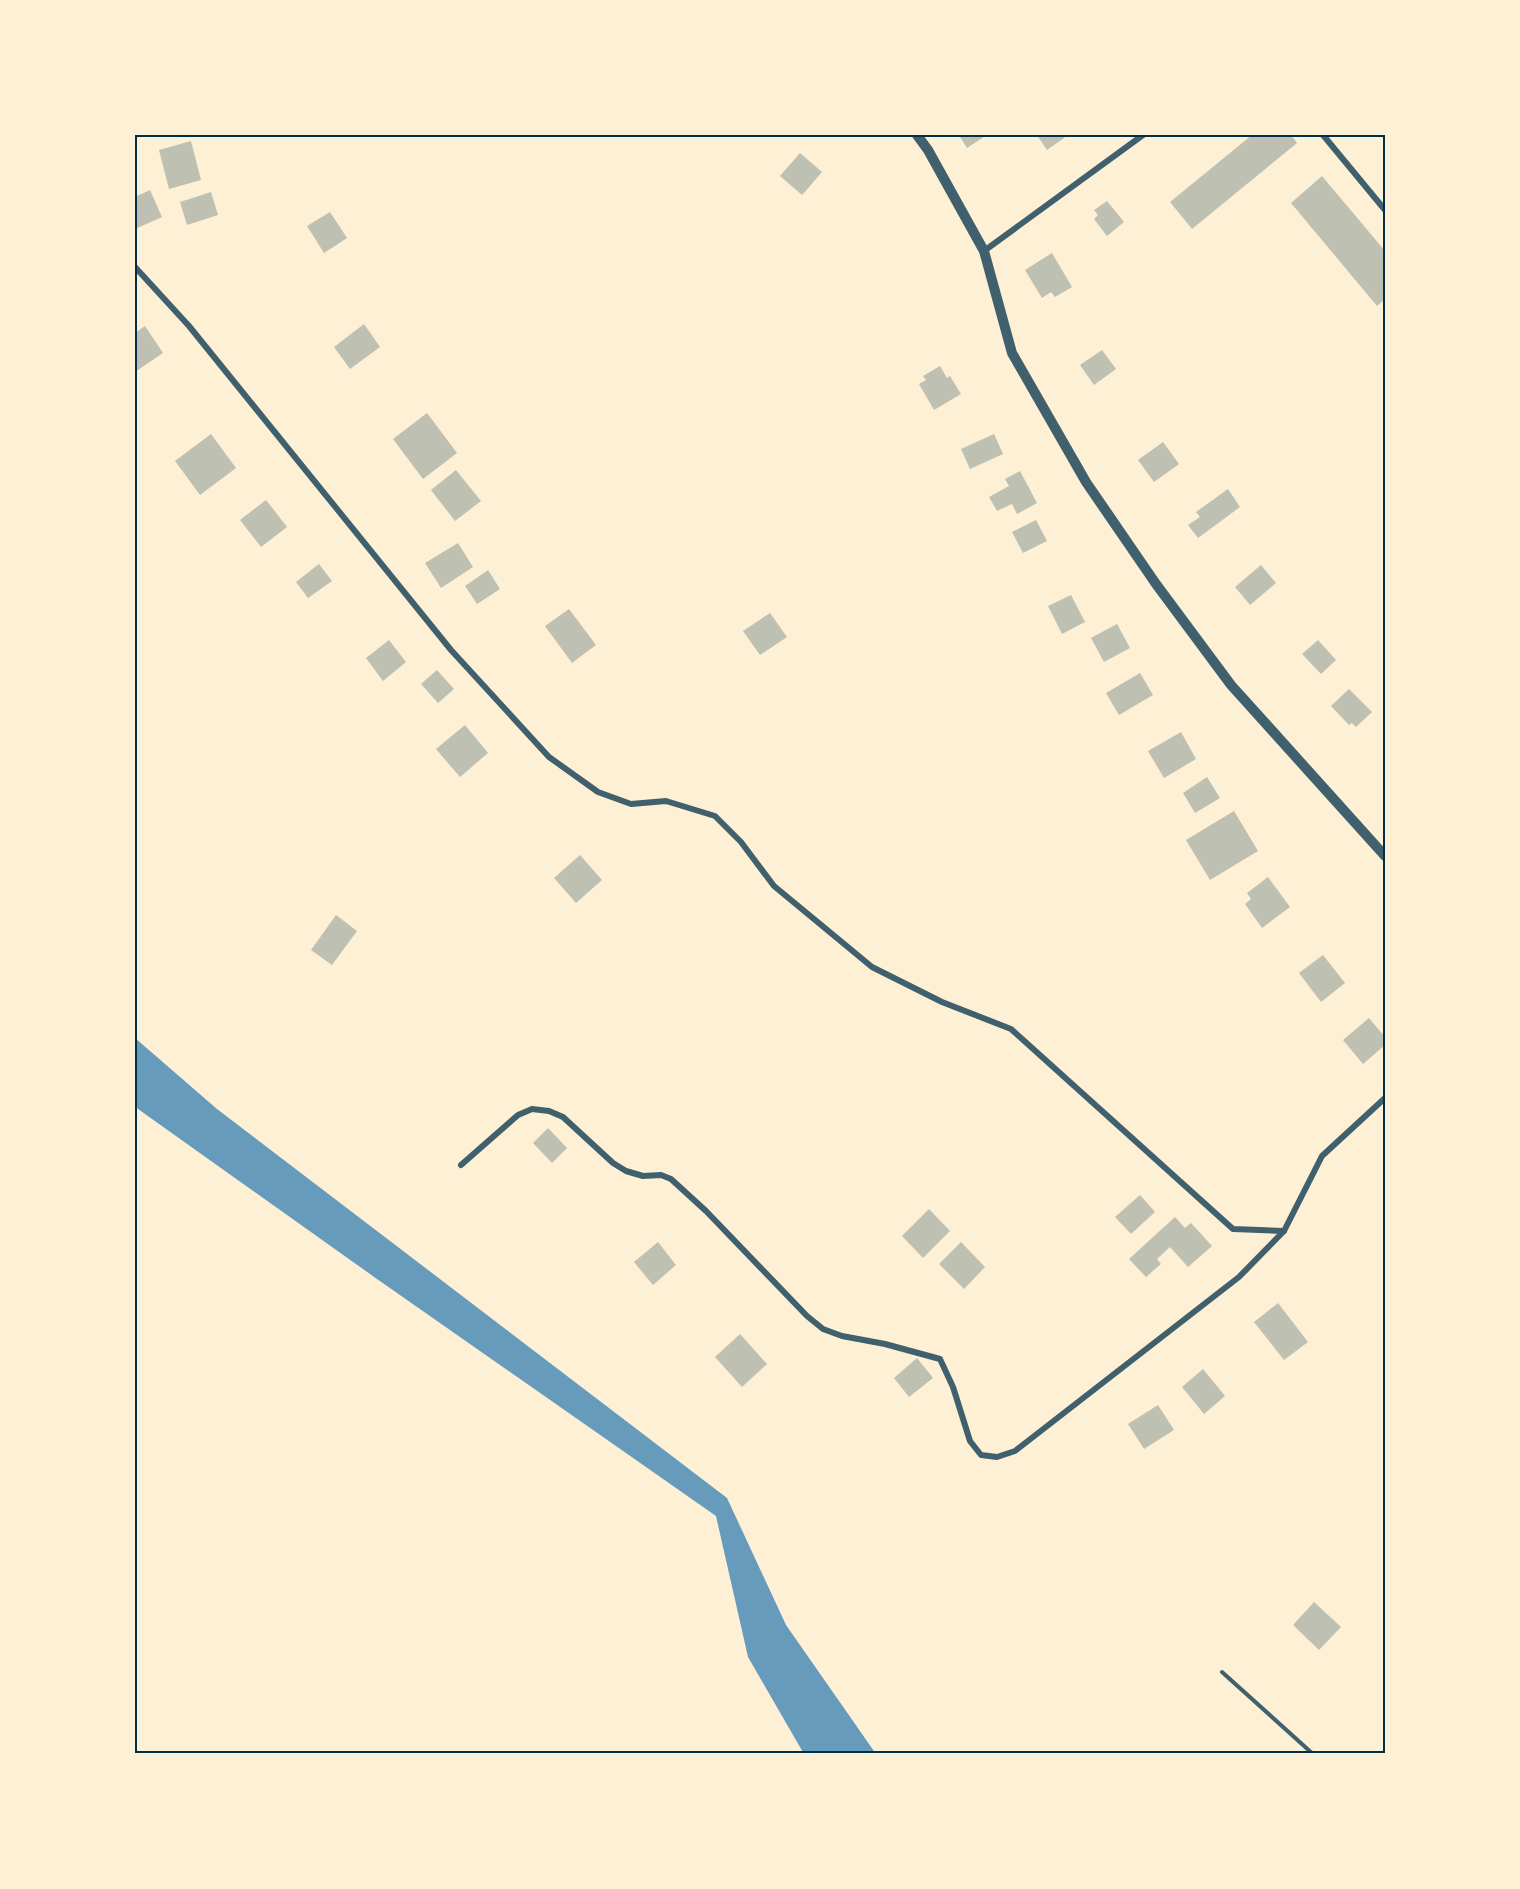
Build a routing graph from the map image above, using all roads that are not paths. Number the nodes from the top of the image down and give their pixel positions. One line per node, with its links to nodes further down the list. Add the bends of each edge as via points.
1 (917, 135): 5 (street)
2 (1143, 135): 5 (street)
3 (1323, 135): 4 (street)
4 (1385, 210)
5 (984, 251): 7 (street, via 1012,353 1086,482 1231,686)
6 (135, 267): 10 (street, via 189,326 451,650 549,757 598,792 631,804 666,801 715,816 741,842 774,886 872,967 942,1002 1011,1029 1233,1229)
7 (1385, 856)
8 (1385, 1098): 10 (street, via 1322,1156)
9 (461, 1165): 10 (street, via 518,1115 532,1109 562,1118 626,1171 671,1179 823,1329 940,1359 970,1441 981,1455 997,1457 1015,1451 1239,1277)
10 (1284, 1231)
11 (1222, 1672): 12 (lane)
12 (1313, 1754)

